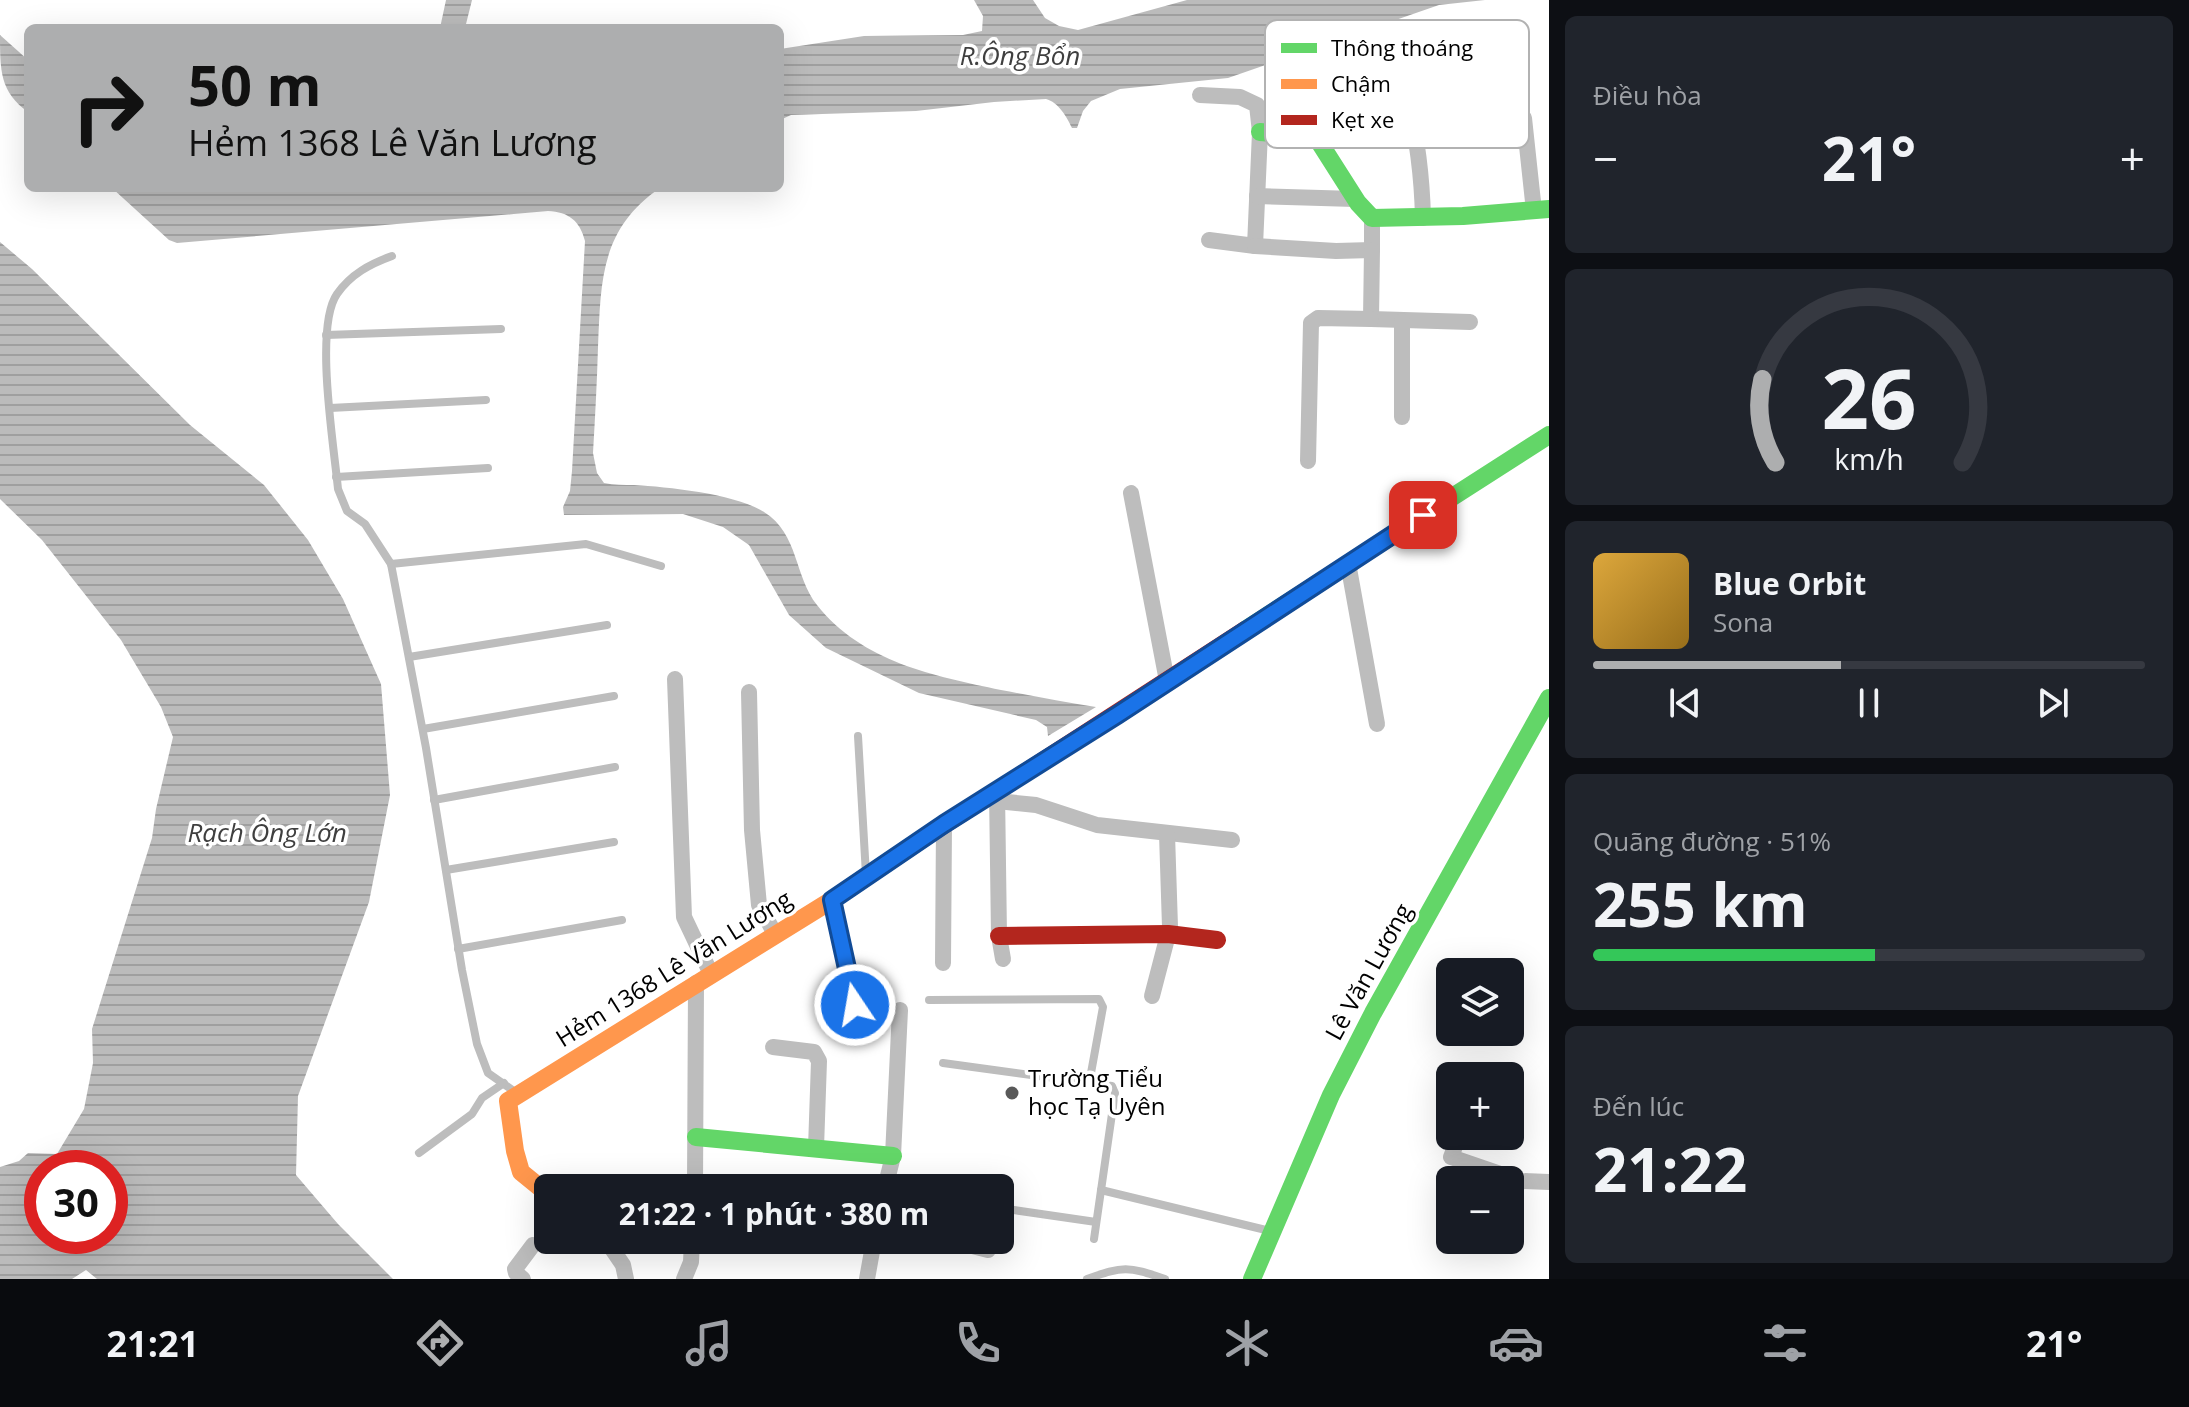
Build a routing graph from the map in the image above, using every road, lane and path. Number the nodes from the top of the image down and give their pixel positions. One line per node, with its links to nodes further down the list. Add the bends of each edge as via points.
1 (1200, 95): 2 (street, via 1240,97 1257,105)
2 (1260, 132): 3 (street); 7 (street)
3 (1265, 132)
4 (1529, 144): 9 (street)
5 (1323, 148): 8 (street)
6 (1419, 148): 11 (street, via 1422,169)
7 (1257, 196): 8 (street); 13 (street)
8 (1355, 199): 10 (street)
9 (1542, 210): 11 (street)
10 (1372, 218): 11 (street); 14 (street)
11 (1416, 218)
12 (1209, 240): 13 (street)
13 (1255, 246): 14 (street)
14 (1372, 250): 16 (street)
15 (392, 256): 20 (lane, via 369,264 336,296)
16 (1371, 319): 17 (street); 25 (street, via 1318,318 1311,323)
17 (1402, 321): 18 (street); 23 (street)
18 (1470, 322)
19 (501, 329): 20 (lane)
20 (326, 335): 22 (lane)
21 (486, 400): 22 (lane)
22 (330, 408): 27 (lane)
23 (1402, 417)
24 (1549, 435): 29 (street, Hẻm 1368 Lê Văn Lương)
25 (1308, 461)
26 (488, 468): 27 (lane)
27 (336, 477): 30 (lane, via 347,511 365,524)
28 (1131, 493): 35 (street)
29 (1348, 563): 35 (street, Hẻm 1368 Lê Văn Lương); 39 (street)
30 (391, 564): 31 (lane, via 586,544); 33 (lane)
31 (661, 566)
32 (607, 625): 33 (lane)
33 (409, 657): 40 (lane)
34 (675, 679): 60 (street, via 684,917)
35 (1167, 681): 43 (street, Hẻm 1368 Lê Văn Lương)
36 (749, 692): 53 (street, via 759,905)
37 (614, 696): 40 (lane)
38 (1549, 698): 81 (street, Lê Văn Lương, via 1373,1013)
39 (1377, 724)
40 (423, 729): 44 (lane)
41 (858, 736): 50 (lane)
42 (615, 767): 44 (lane)
43 (997, 796): 45 (street, Hẻm 1368 Lê Văn Lương); 46 (street, via 1097,825); 55 (street)
44 (434, 800): 49 (lane)
45 (944, 824): 50 (street, Hẻm 1368 Lê Văn Lương); 59 (street)
46 (1167, 834): 47 (street); 54 (street)
47 (1232, 840)
48 (614, 842): 49 (lane)
49 (446, 870): 57 (lane)
50 (866, 876): 51 (street, Hẻm 1368 Lê Văn Lương)
51 (832, 900): 53 (street, Hẻm 1368 Lê Văn Lương); 64 (street)
52 (622, 920): 57 (lane)
53 (775, 934): 60 (street, Hẻm 1368 Lê Văn Lương)
54 (1168, 934): 55 (street); 56 (street); 61 (street)
55 (999, 936): 58 (street)
56 (1217, 940)
57 (458, 949): 68 (lane, via 477,1044 488,1073)
58 (1003, 959)
59 (943, 963)
60 (704, 978): 68 (street, Hẻm 1368 Lê Văn Lương); 69 (street)
61 (1152, 996)
62 (929, 1000): 67 (lane, via 1099,999 1103,1007)
63 (900, 1010): 73 (street)
64 (861, 1031)
65 (773, 1047): 70 (street, via 814,1052 819,1061)
66 (943, 1063): 67 (lane)
67 (1089, 1084): 78 (lane, via 1112,1086 1115,1093)
68 (510, 1099): 72 (lane, via 482,1098 472,1114); 77 (street, via 521,1172)
69 (696, 1137): 70 (street); 74 (street)
70 (816, 1148): 73 (street)
71 (1454, 1150): 76 (street, via 1451,1157 1521,1181)
72 (419, 1153)
73 (893, 1156): 75 (street)
74 (695, 1174)
75 (888, 1174)
76 (1549, 1182)
77 (534, 1183)
78 (1101, 1190): 80 (lane); 81 (lane)
79 (1014, 1210): 80 (lane)
80 (1096, 1222): 82 (lane)
81 (1271, 1231): 93 (street, Lê Văn Lương)
82 (1094, 1239)
83 (533, 1245): 87 (street, via 515,1269)
84 (616, 1254): 88 (street)
85 (691, 1254): 89 (street)
86 (871, 1254): 90 (street)
87 (523, 1279)
88 (626, 1279)
89 (684, 1279)
90 (867, 1279)
91 (1087, 1279): 92 (lane, via 1119,1268)
92 (1165, 1279)
93 (1252, 1279)

